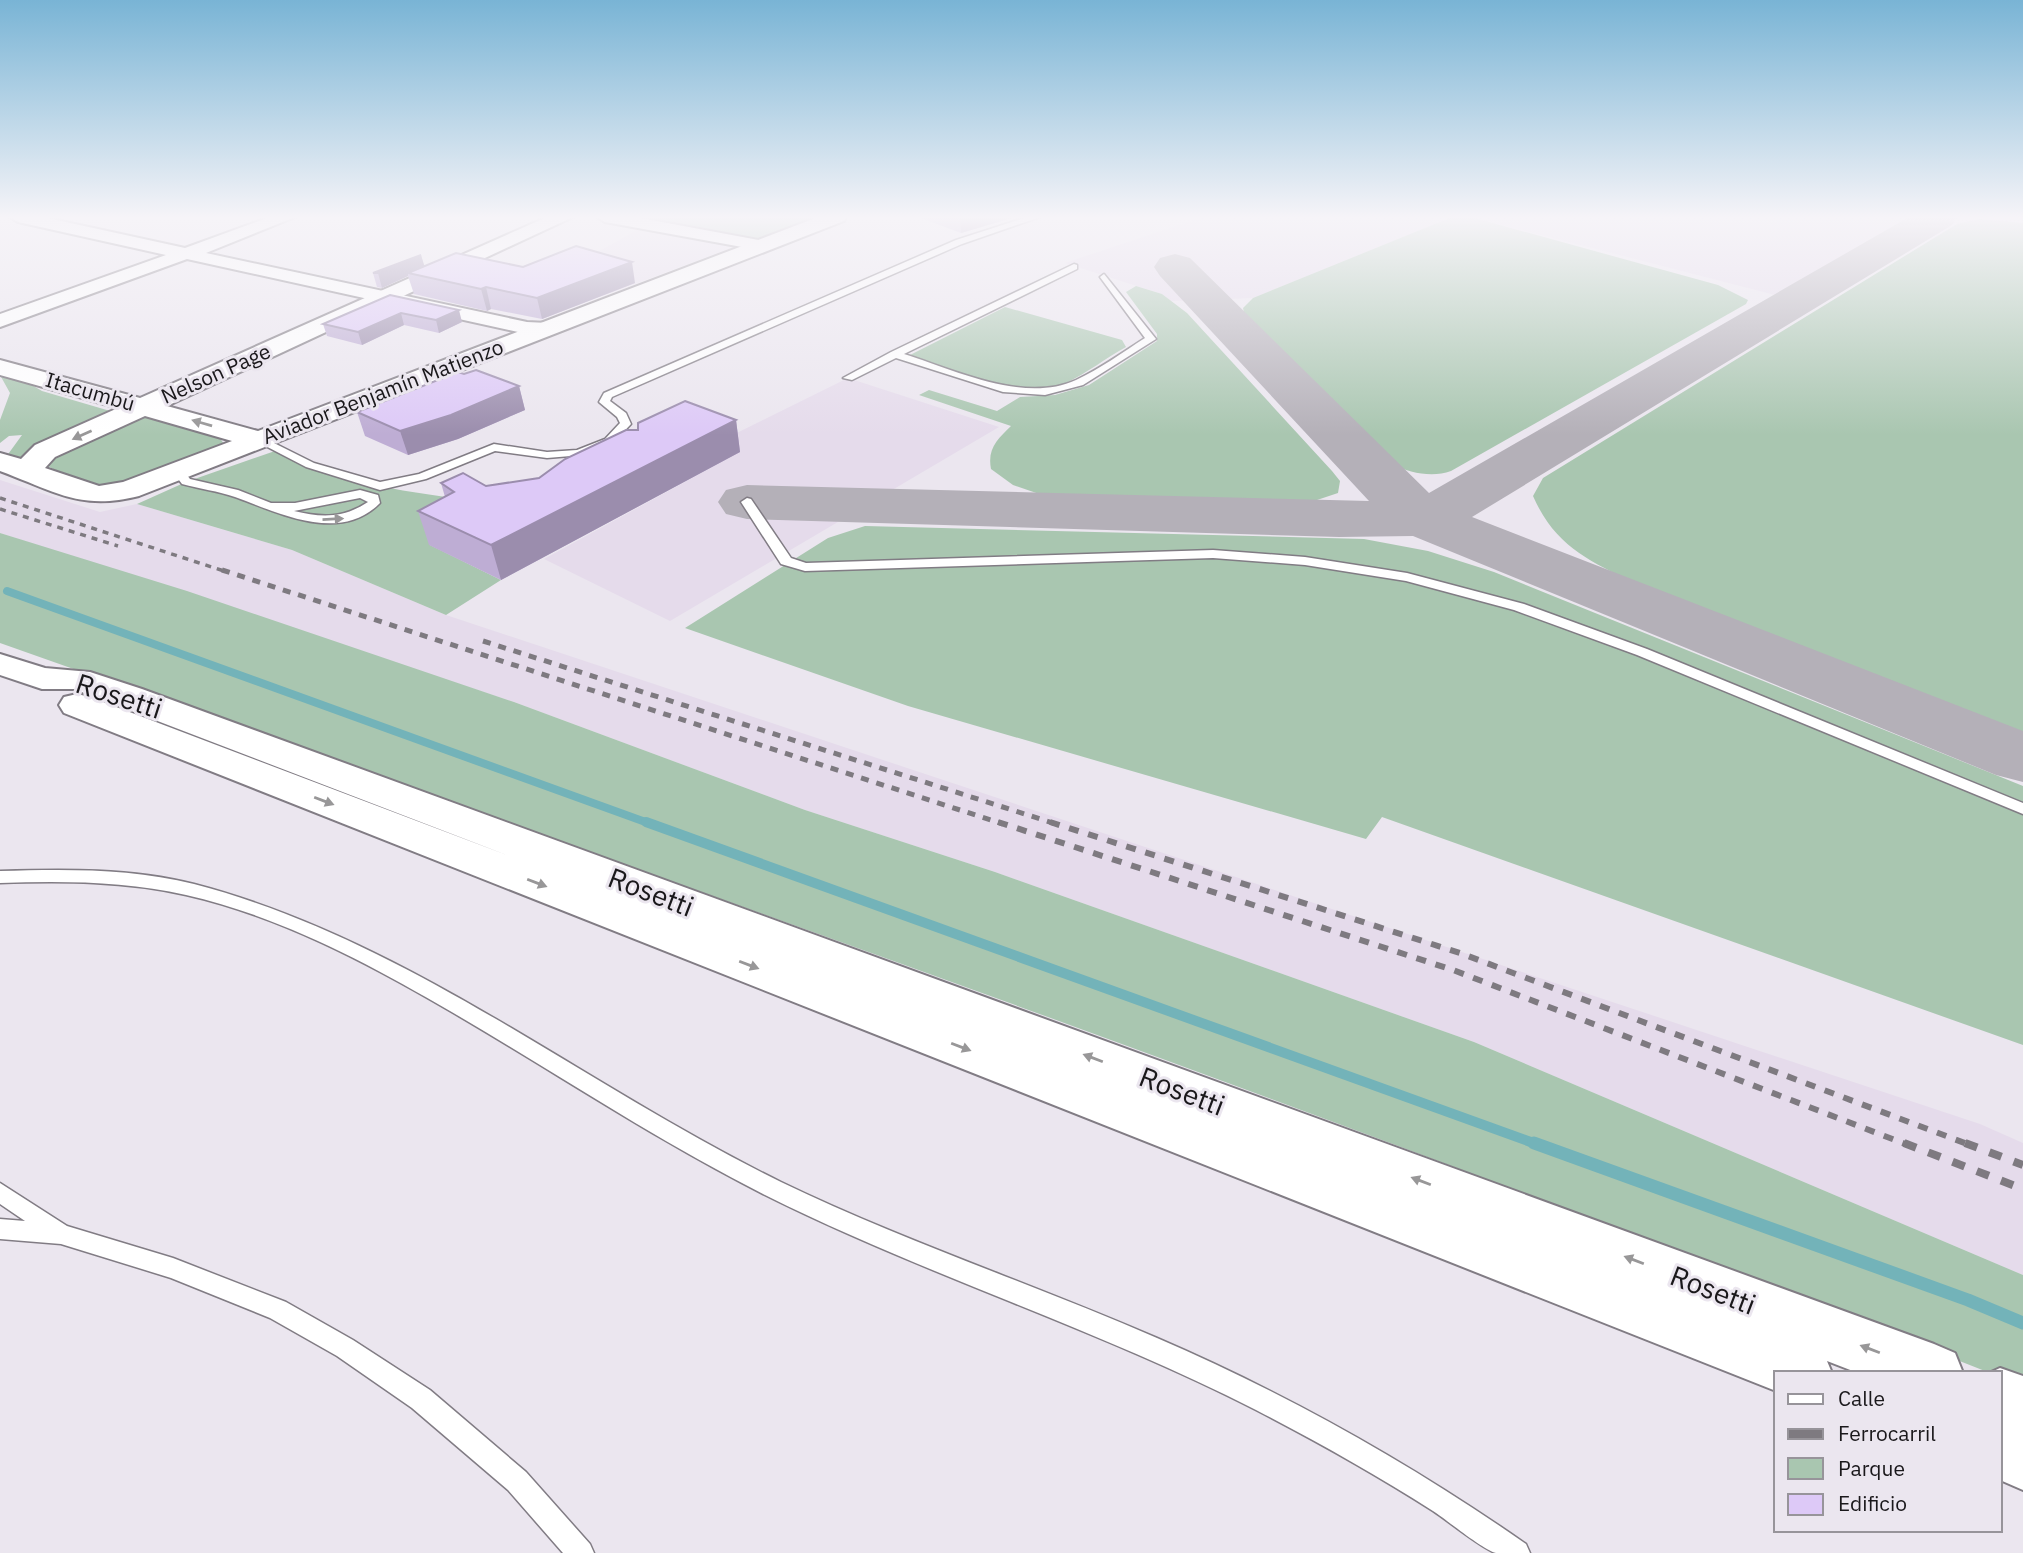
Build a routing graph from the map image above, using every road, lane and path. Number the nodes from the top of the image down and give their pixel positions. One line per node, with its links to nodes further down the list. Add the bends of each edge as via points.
1 (88, 289): 9 (street)
2 (351, 289): 8 (street)
3 (403, 289): 8 (main road, Nelson Page)
4 (651, 289): 10 (main road, Aviador Benjamín Matienzo)
5 (850, 289): 16 (lane, via 608,395 604,402 622,415 626,424)
6 (1028, 289): 11 (lane)
7 (1113, 289): 11 (lane, via 1151,339 1079,383 1045,392 1007,390)
8 (386, 297): 10 (street); 14 (main road, Nelson Page)
9 (0, 321)
10 (548, 329): 15 (main road, Aviador Benjamín Matienzo)
11 (894, 354): 13 (lane)
12 (0, 367): 14 (main road, Itacumbú)
13 (848, 378)
14 (144, 407): 15 (main road, Itacumbú, one-way to 14); 19 (main road, Nelson Page, one-way to 19, via 45,451 34,460)
15 (260, 440): 16 (lane, via 310,465 380,486 422,477 494,447 547,455 579,453); 20 (main road, Aviador Benjamín Matienzo)
16 (609, 441): 17 (lane)
17 (621, 447)
18 (0, 461): 19 (main road)
19 (30, 472): 20 (main road, Aviador Benjamín Matienzo, via 99,495)
20 (179, 472): 22 (lane, via 186,482)
21 (747, 502): 24 (lane, via 786,561 805,567 1213,554 1306,561 1407,577 1519,607 1642,652)
22 (267, 506): 22 (lane, one-way to 22, via 330,520 357,514 374,503 373,498 360,494 295,507)
23 (21, 671): 29 (main road, Rosetti, one-way to 29, via 49,695); 30 (main road, Rosetti, one-way to 23, via 78,678)
24 (2023, 809)
25 (0, 877): 36 (lane, via 93,877 189,889 314,930 407,978 660,1131 731,1168 830,1215 1203,1371 1351,1448)
26 (0, 1192): 28 (lane)
27 (0, 1229): 28 (lane)
28 (61, 1234): 35 (lane, via 173,1268 278,1310 345,1348 421,1399 517,1481)
29 (1797, 1371)
30 (1929, 1371)
31 (2002, 1399): 32 (main road)
32 (2023, 1406)
33 (2002, 1450): 34 (main road)
34 (2023, 1459)
35 (581, 1553)
36 (1517, 1553)

